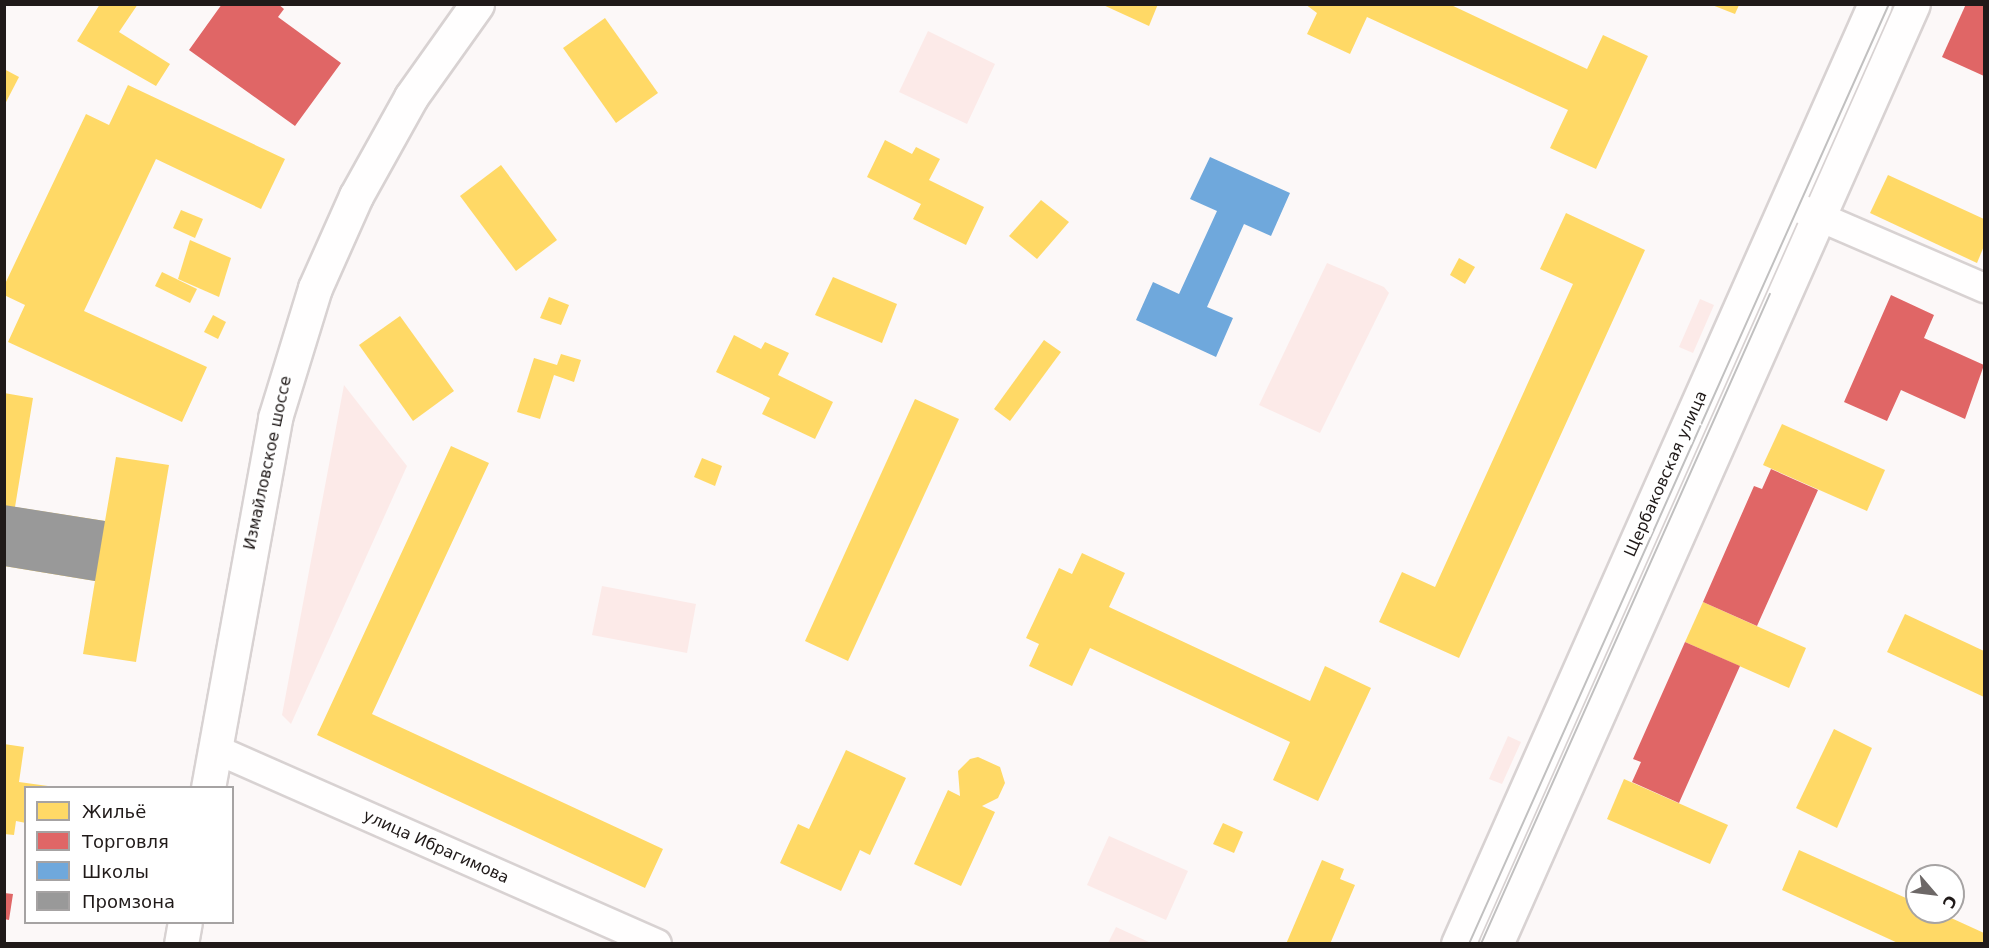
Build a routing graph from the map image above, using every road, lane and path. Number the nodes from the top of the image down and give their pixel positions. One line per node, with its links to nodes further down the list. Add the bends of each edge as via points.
1 (477, 4): 7 (main road, Измайловское шоссе, via 411,96 365,180 315,288 275,418)
2 (1875, 4): 4 (main road, Щербаковская улица)
3 (1913, 4): 5 (main road, Щербаковская улица)
4 (1786, 203): 5 (street); 12 (main road, Щербаковская улица)
5 (1818, 218): 6 (street); 13 (main road, Щербаковская улица)
6 (1984, 288)
7 (215, 749): 8 (main road, Измайловское шоссе); 11 (street, улица Ибрагимова)
8 (208, 786)
9 (185, 924): 10 (main road)
10 (181, 944)
11 (657, 944)
12 (1458, 944)
13 (1496, 944)

